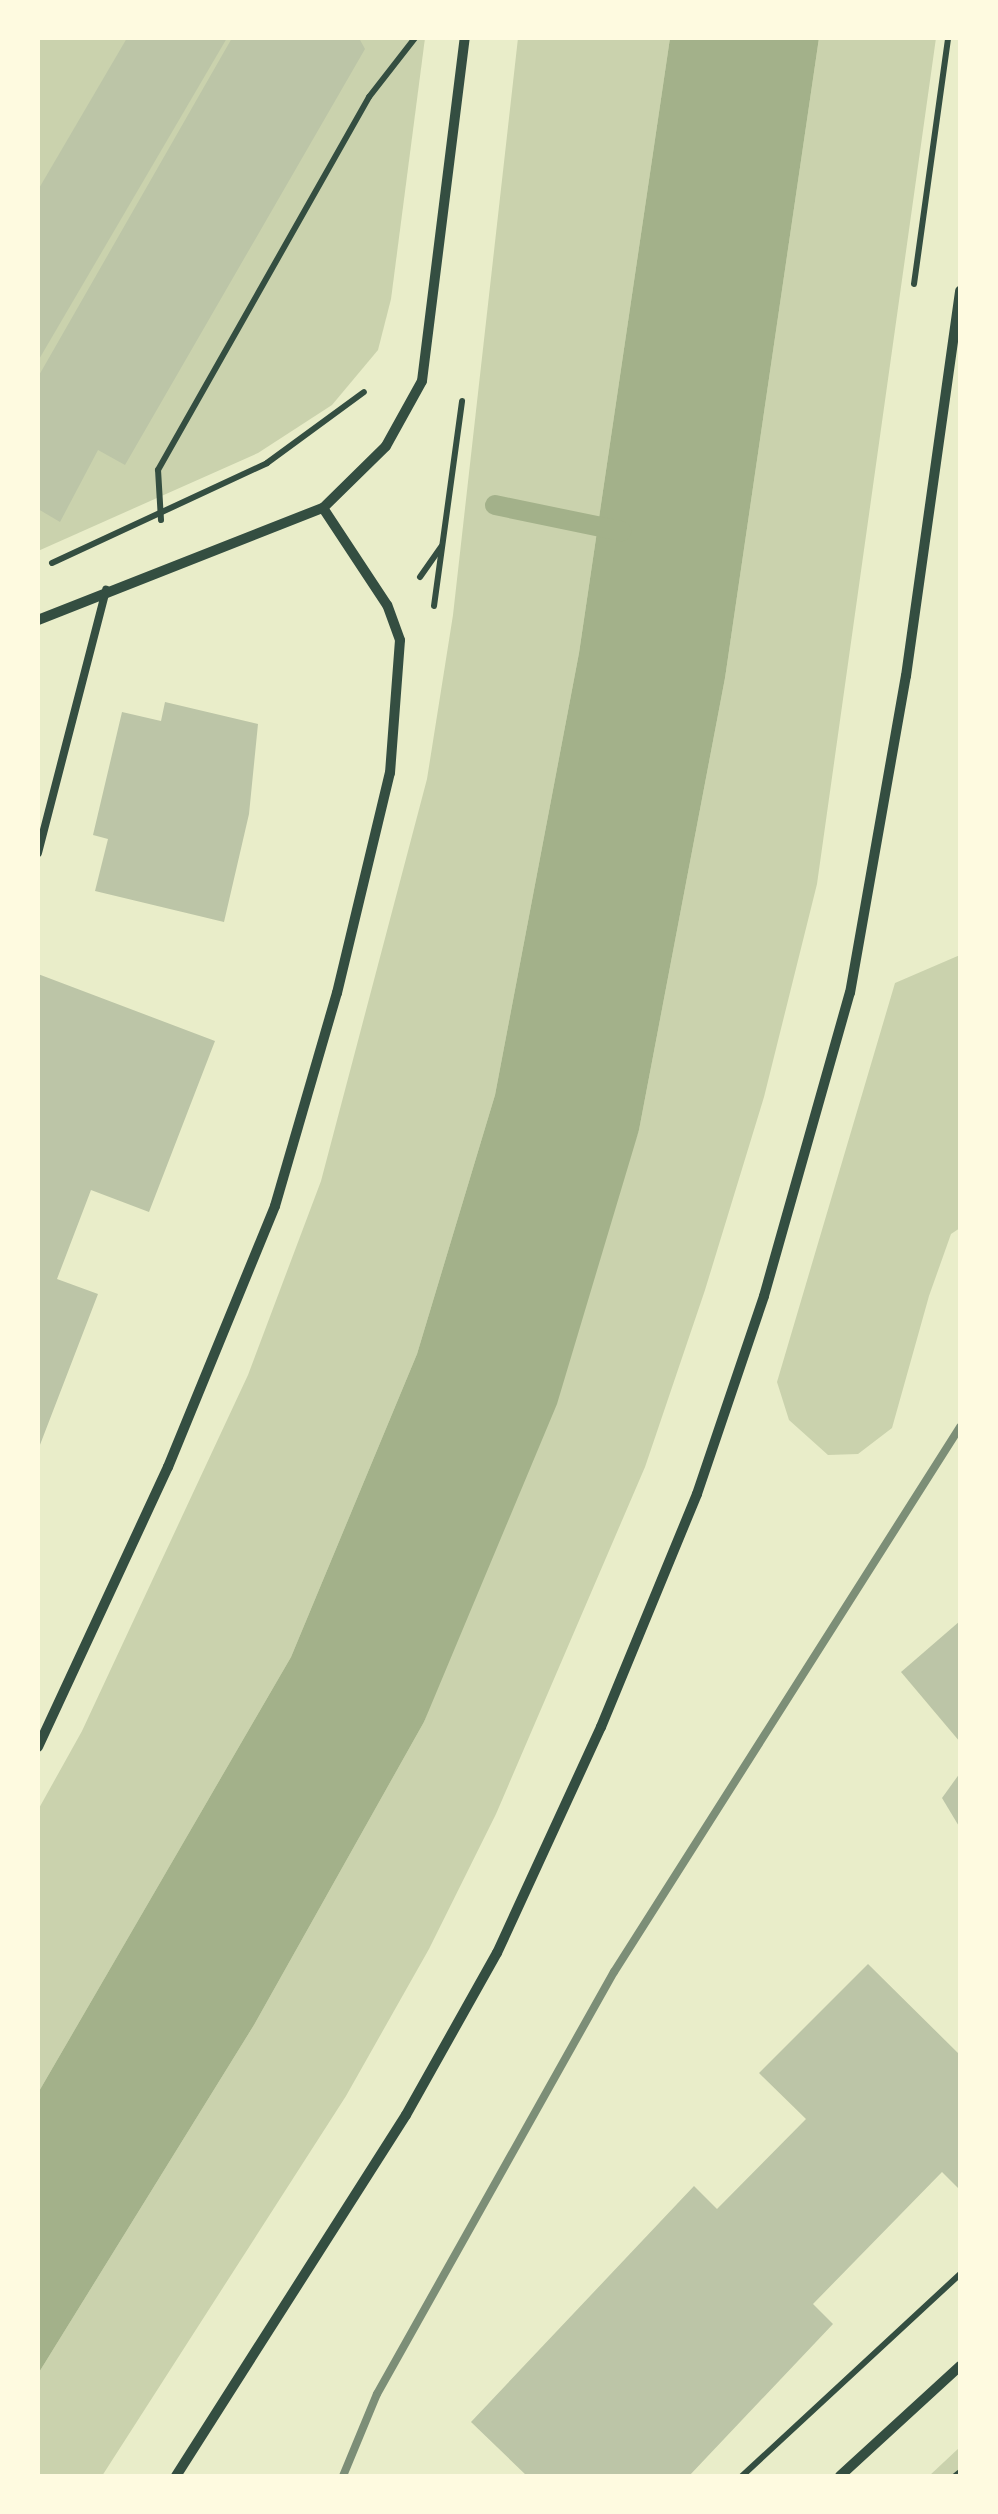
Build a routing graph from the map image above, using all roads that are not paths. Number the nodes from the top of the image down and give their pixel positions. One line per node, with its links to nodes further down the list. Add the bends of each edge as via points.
1 (465, 38): 3 (street, via 422,381 386,446)
2 (960, 291): 9 (street, via 906,676 850,994 764,1296 697,1494 497,1954 406,2115)
3 (323, 508): 4 (street); 7 (street, via 387,605 400,640 390,774 275,1206 168,1467)
4 (106, 590): 5 (street); 6 (lane)
5 (38, 620)
6 (38, 852)
7 (38, 1747)
8 (960, 2366): 10 (street)
9 (176, 2476)
10 (840, 2476)

